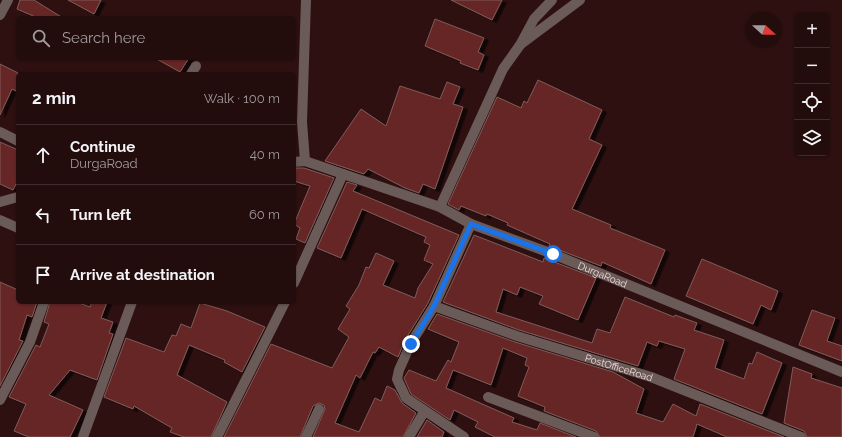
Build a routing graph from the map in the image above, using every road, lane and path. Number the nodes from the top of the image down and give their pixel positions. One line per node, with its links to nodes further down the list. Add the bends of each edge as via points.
1 (8, 0): 5 (street)
2 (306, 0): 9 (street, via 302,122)
3 (552, 0): 6 (street, via 534,20)
4 (580, 0): 6 (street)
5 (0, 15)
6 (520, 45): 14 (street, via 502,69)
7 (0, 132): 8 (street)
8 (16, 140)
9 (305, 161): 10 (street, DurgaRoad); 11 (street, DurgaRoad)
10 (296, 162)
11 (343, 174): 14 (street, DurgaRoad); 18 (street)
12 (16, 198): 13 (street)
13 (0, 202)
14 (440, 207): 16 (street, DurgaRoad)
15 (0, 220): 17 (street)
16 (471, 224): 22 (street); 23 (street, DurgaRoad, via 553,254)
17 (16, 227)
18 (296, 279)
19 (43, 304): 25 (street, via 30,342)
20 (131, 304): 28 (street)
21 (284, 304): 29 (street)
22 (434, 306): 27 (street, via 411,344 397,379 406,398); 34 (street, PostOfficeRoad, via 517,336 651,377)
23 (842, 372)
24 (488, 397): 33 (street)
25 (0, 400)
26 (319, 409): 30 (street)
27 (424, 412): 31 (street); 32 (street)
28 (83, 437)
29 (217, 437)
30 (306, 437)
31 (409, 437)
32 (464, 437)
33 (594, 437)
34 (801, 437)

